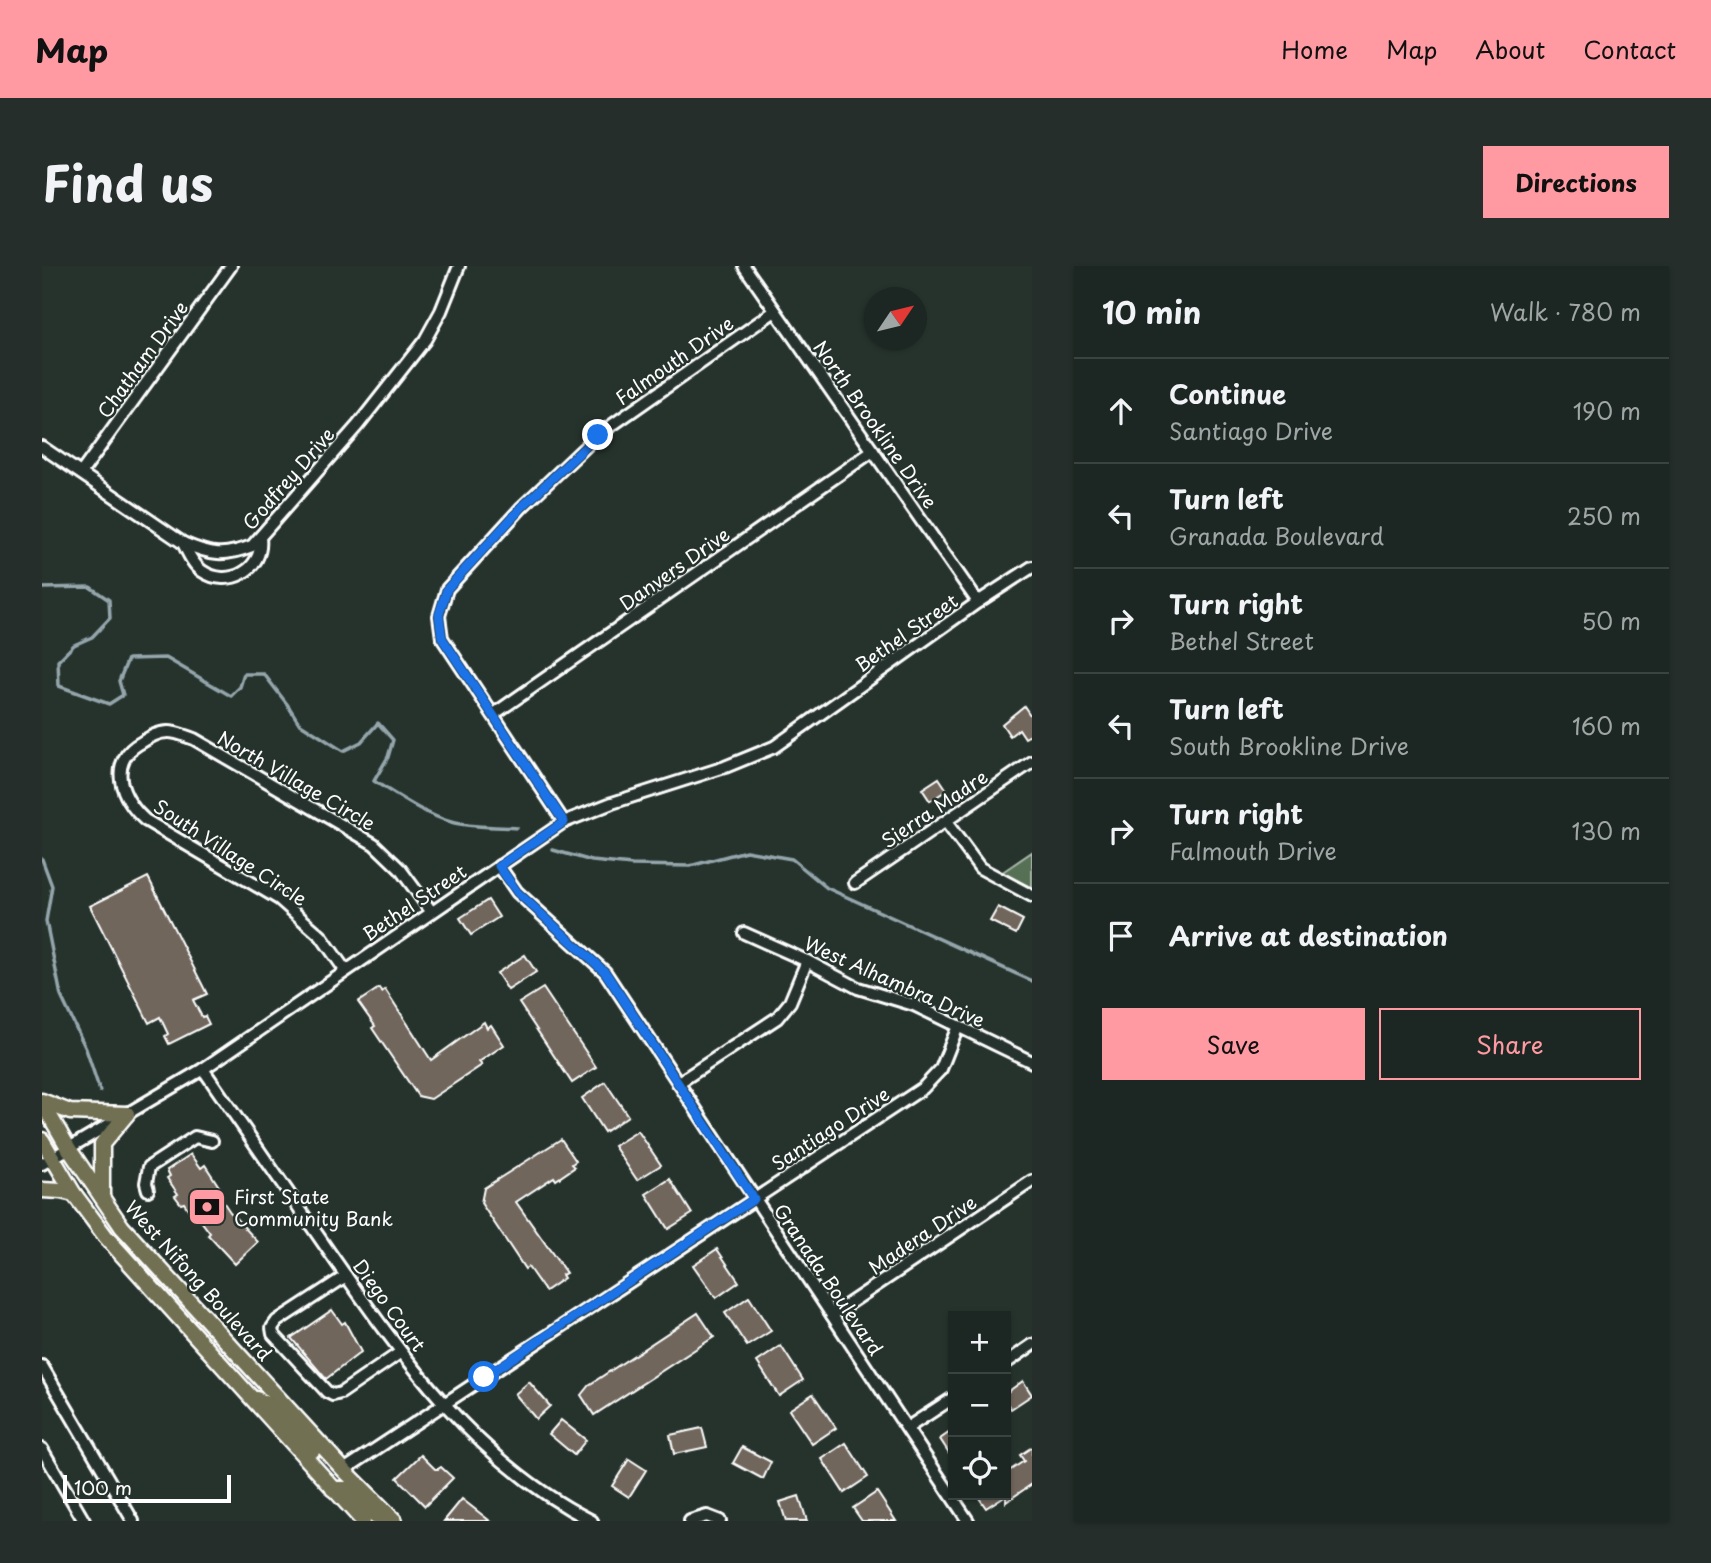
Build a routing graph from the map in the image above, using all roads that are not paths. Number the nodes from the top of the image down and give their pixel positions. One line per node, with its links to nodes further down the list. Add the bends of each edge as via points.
1 (231, 266): 7 (street, Chatham Drive)
2 (459, 266): 8 (street, Godfrey Drive, via 425,340)
3 (744, 266): 4 (street, North Brookline Drive)
4 (775, 311): 6 (street, North Brookline Drive); 12 (street, Falmouth Drive, via 598,435 522,507 447,589 439,615 442,638)
5 (42, 447): 7 (street, Godfrey Drive)
6 (873, 451): 11 (street, North Brookline Drive); 12 (street, Danvers Drive)
7 (81, 473): 9 (street, Godfrey Drive)
8 (260, 538): 9 (street, Godfrey Drive, via 232,554 203,552); 9 (street, via 262,550 252,566 237,576 223,578 195,566)
9 (183, 543)
10 (1032, 567): 11 (street, Bethel Street)
11 (978, 602): 15 (street, Bethel Street, via 774,747)
12 (494, 714): 15 (street)
13 (126, 756): 20 (street, North Village Circle, via 134,746 164,732 194,739 374,844 400,869); 23 (street, South Village Circle, via 121,783 132,809 279,900 321,936)
14 (1032, 762): 16 (street, Sierra Madre)
15 (564, 822): 17 (street, Bethel Street)
16 (946, 822): 18 (street, Sierra Madre); 19 (street, via 980,868)
17 (499, 866): 20 (street, Bethel Street); 27 (street, Granada Boulevard, via 517,892 605,972)
18 (855, 883)
19 (1032, 896)
20 (431, 911): 23 (street, Bethel Street)
21 (744, 933): 22 (street, West Alhambra Drive)
22 (807, 961): 24 (street, West Alhambra Drive, via 858,988 914,1005); 27 (street, via 795,993 777,1018)
23 (345, 970): 26 (street, Bethel Street)
24 (958, 1026): 25 (street, West Alhambra Drive); 39 (street, Santiago Drive, via 941,1069 929,1083)
25 (1032, 1062)
26 (203, 1069): 29 (street, Bethel Street); 40 (street, Diego Court)
27 (678, 1083): 39 (street, Granada Boulevard)
28 (42, 1101): 29 (main road, via 70,1112); 32 (main road, West Nifong Boulevard)
29 (127, 1114): 32 (street, Bethel Street); 38 (main road, via 102,1143)
30 (42, 1140): 33 (main road, West Nifong Boulevard)
31 (212, 1141): 36 (street, via 195,1137 149,1167)
32 (69, 1149): 33 (street, Bethel Street); 38 (main road, West Nifong Boulevard)
33 (47, 1161): 37 (main road, West Nifong Boulevard)
34 (1032, 1181): 41 (street, Madera Drive)
35 (42, 1190): 37 (main road)
36 (148, 1190)
37 (74, 1194): 46 (main road, West Nifong Boulevard, via 137,1273)
38 (102, 1198): 51 (main road, West Nifong Boulevard, via 122,1227)
39 (754, 1199): 41 (street, Granada Boulevard); 48 (street, Santiago Drive)
40 (346, 1276): 43 (street, Diego Court); 43 (street, via 277,1321 273,1334 333,1395)
41 (832, 1315): 49 (street, Granada Boulevard)
42 (1032, 1345): 44 (street)
43 (401, 1352): 48 (street, Diego Court)
44 (1011, 1360)
45 (42, 1367): 55 (street)
46 (249, 1396): 51 (main road, via 272,1406 331,1469); 52 (main road, West Nifong Boulevard)
47 (948, 1401): 49 (street)
48 (443, 1404): 51 (street, Santiago Drive); 53 (street, Diego Court, via 481,1443)
49 (907, 1428): 61 (street, Granada Boulevard)
50 (42, 1449): 54 (street)
51 (344, 1470): 58 (main road)
52 (333, 1489): 56 (main road, West Nifong Boulevard); 57 (main road, via 348,1489)
53 (585, 1520)
54 (85, 1521)
55 (133, 1521)
56 (363, 1521)
57 (380, 1521)
58 (395, 1521)
59 (690, 1521): 60 (street, via 707,1516)
60 (720, 1521)
61 (968, 1521)

